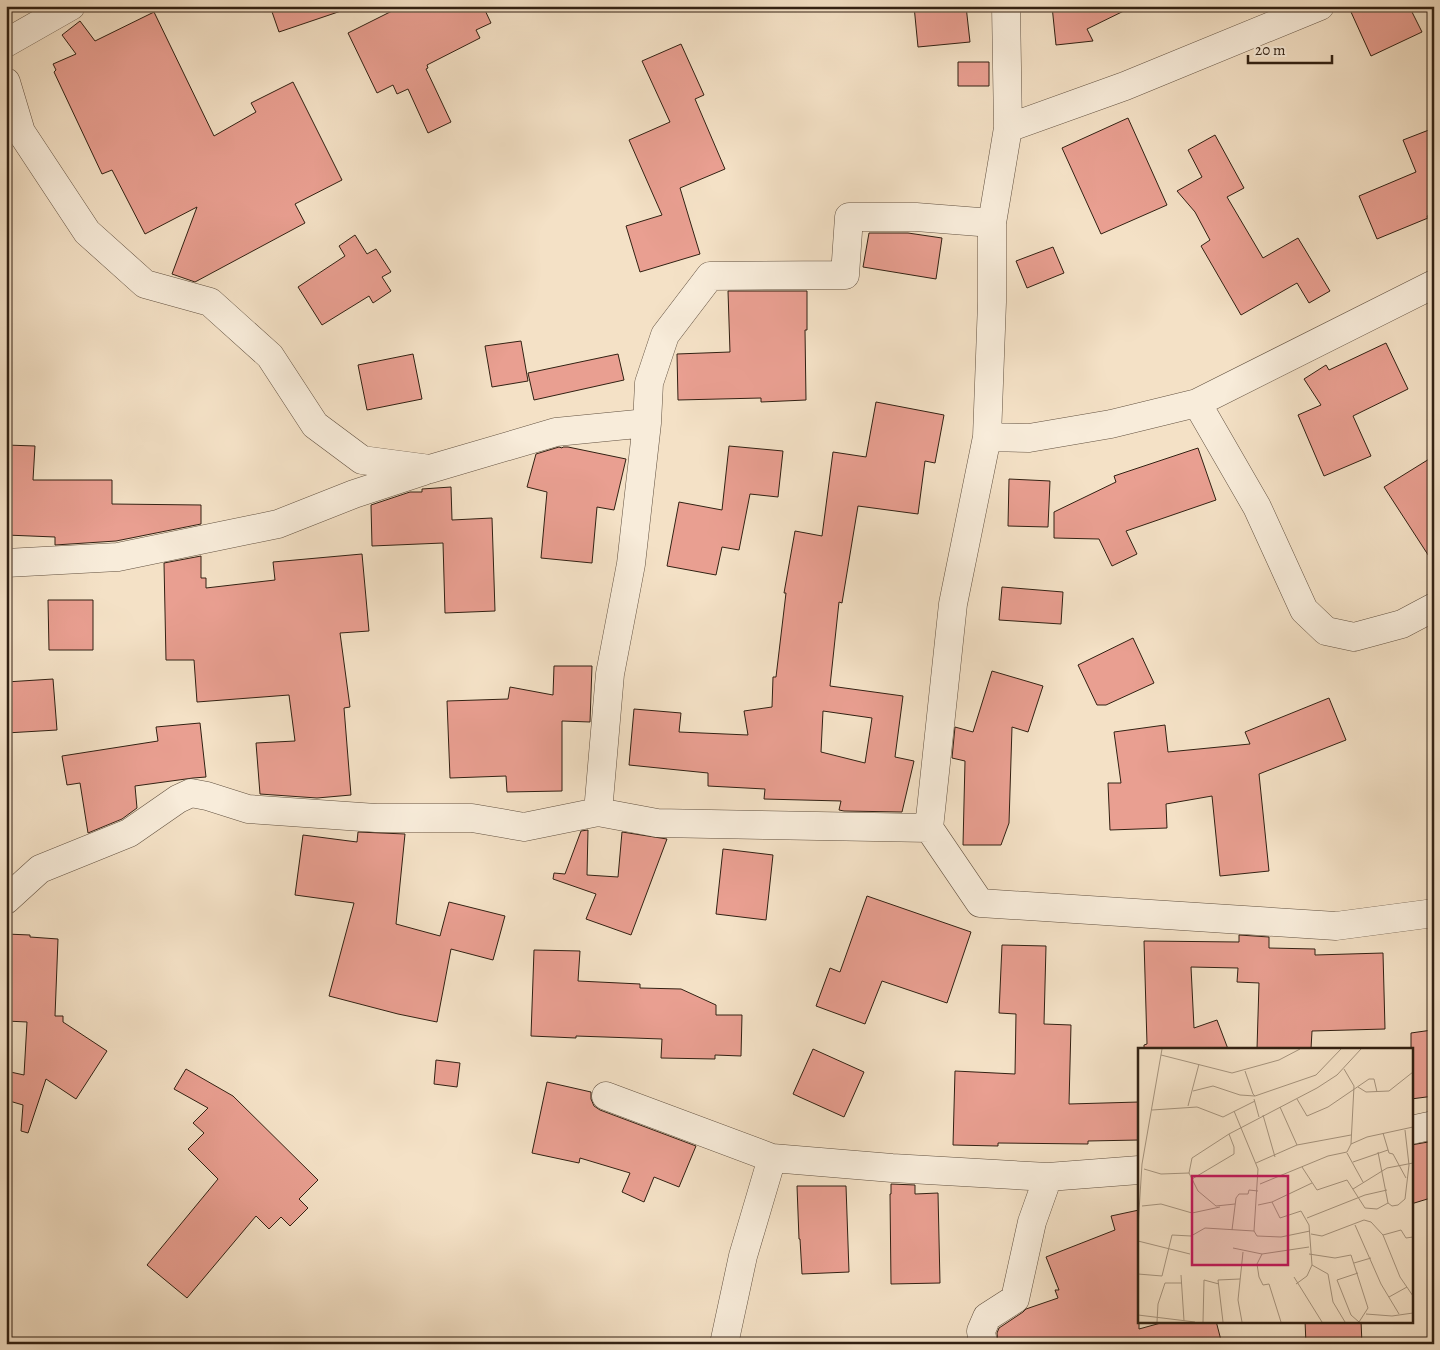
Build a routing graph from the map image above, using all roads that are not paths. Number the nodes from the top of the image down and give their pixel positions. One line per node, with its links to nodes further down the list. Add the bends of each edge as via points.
1 (71, 6): 4 (street)
2 (1006, 6): 6 (street)
3 (1320, 6): 6 (street, via 1125,86)
4 (6, 43)
5 (6, 82): 12 (street, via 21,132 87,232 145,284 210,302 270,356 315,425 362,460)
6 (1008, 128): 7 (street)
7 (992, 223): 10 (street, via 916,217 849,217 845,275 710,276 665,335 649,384); 11 (street)
8 (1434, 284): 9 (street)
9 (1197, 403): 11 (street, via 1111,424 1029,438); 14 (street, via 1257,507 1304,610 1326,631 1354,638 1402,624)
10 (647, 422): 12 (street, via 556,432); 15 (street, via 631,564 610,674)
11 (987, 437): 16 (street, via 952,604)
12 (430, 469): 13 (street, via 278,524 118,557)
13 (6, 563)
14 (1434, 607)
15 (598, 812): 16 (street, via 657,823); 17 (street, via 524,827 472,818 376,818 248,809 191,793 128,833 40,869)
16 (929, 828): 18 (street, via 980,904 1336,926)
17 (6, 900)
18 (1434, 914)
19 (606, 1096): 22 (street)
20 (1434, 1125): 21 (street)
21 (1412, 1130)
22 (772, 1158): 24 (street); 25 (street, via 743,1256)
23 (1138, 1170): 24 (street)
24 (1048, 1177): 26 (street, via 1032,1222 1015,1299 987,1317 982,1330)
25 (724, 1344)
26 (983, 1344)

